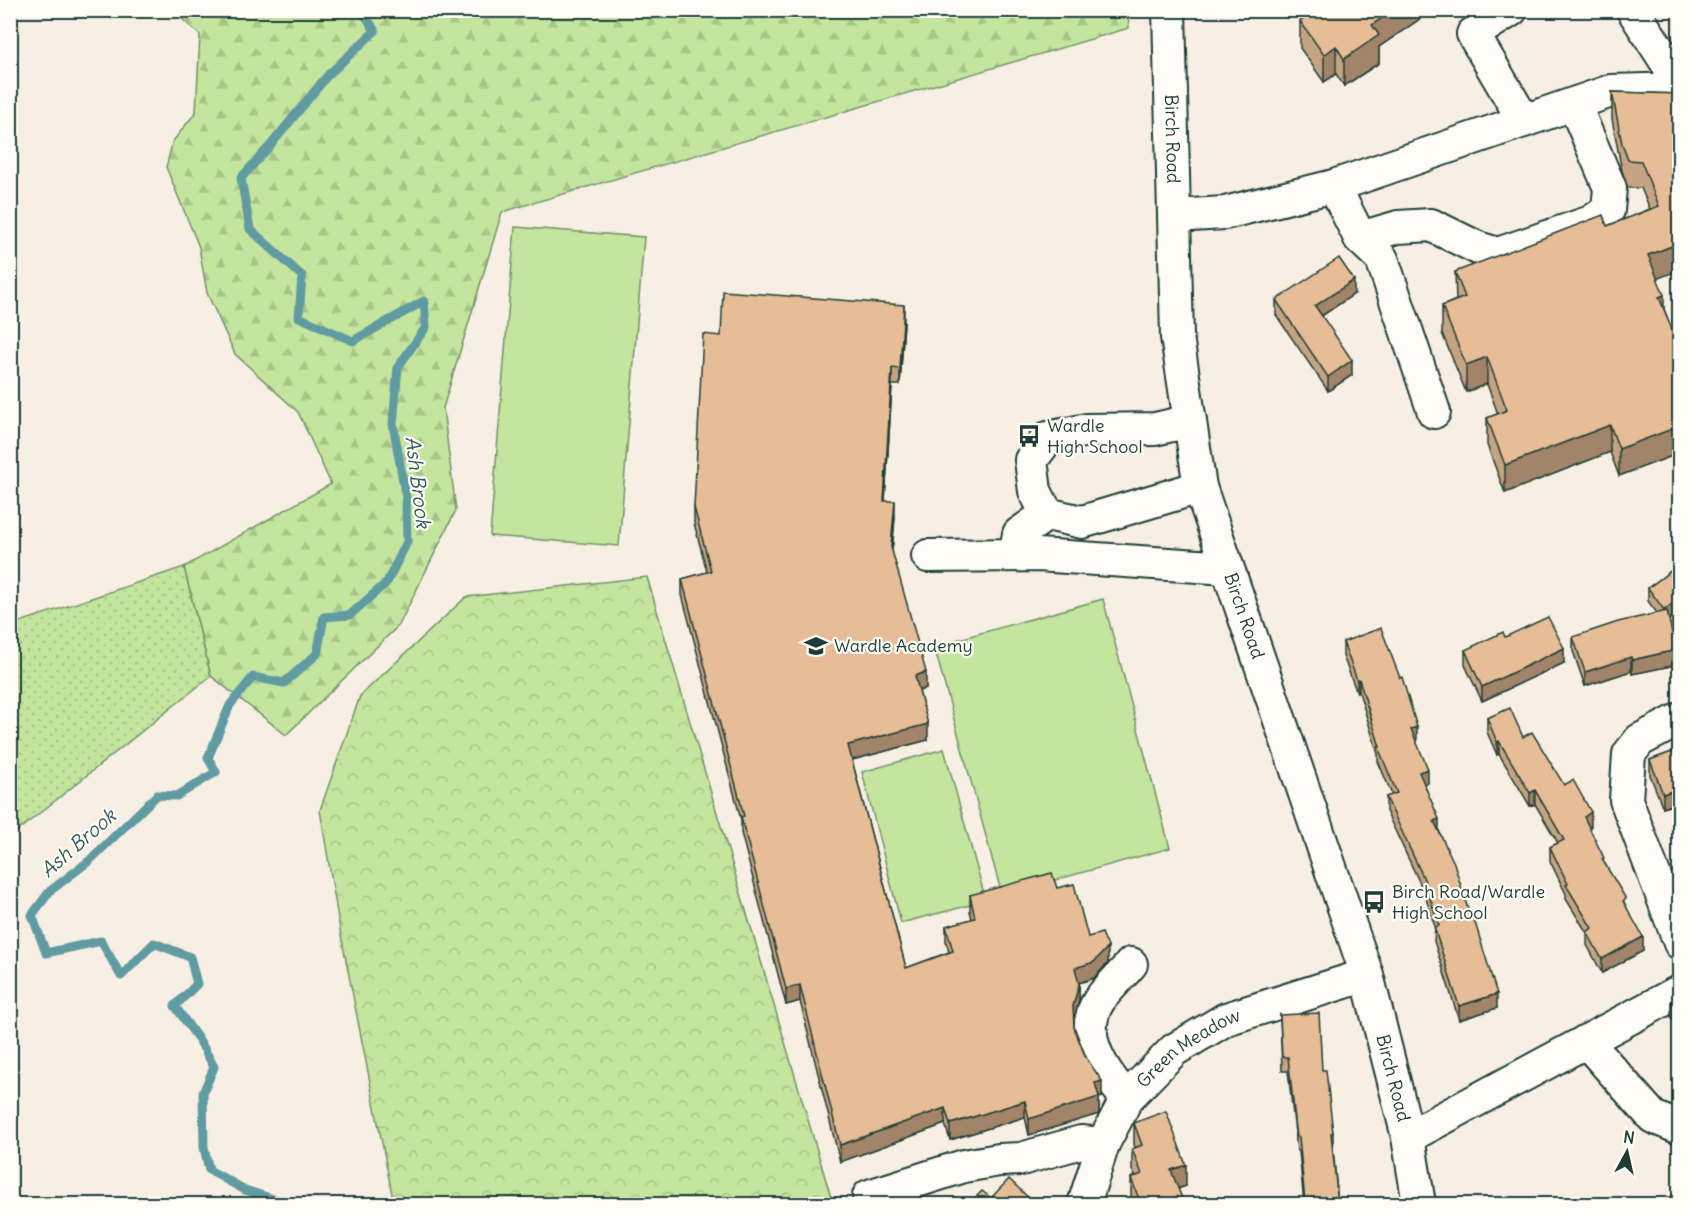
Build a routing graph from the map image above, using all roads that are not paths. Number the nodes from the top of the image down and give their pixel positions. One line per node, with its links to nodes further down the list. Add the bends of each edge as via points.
1 (1169, 10): 9 (street, Birch Road)
2 (1511, 10): 7 (street, via 1473,34)
3 (1633, 10): 4 (street)
4 (1680, 83)
5 (1680, 89): 6 (street, via 1611,92)
6 (1574, 104): 7 (street); 10 (street, via 1610,188 1608,210 1591,222 1498,254 1431,225 1398,227)
7 (1524, 121): 8 (street)
8 (1334, 186): 9 (street, via 1225,213); 10 (street)
9 (1174, 216): 12 (street, Birch Road, via 1177,337)
10 (1360, 238): 11 (street, via 1382,259)
11 (1434, 412)
12 (1190, 421): 13 (street, Birch Road); 14 (street, via 1155,429 1087,430 1048,438 1031,460 1035,491)
13 (1200, 488): 14 (street, via 1082,522); 17 (street, Birch Road)
14 (1047, 514): 15 (street, via 1019,534)
15 (1015, 555): 16 (street); 17 (street)
16 (928, 556)
17 (1227, 568): 21 (street, Birch Road)
18 (1680, 719): 19 (street, via 1640,740 1629,754 1626,800)
19 (1680, 943)
20 (1131, 964): 24 (street, via 1100,1000 1090,1026 1098,1058)
21 (1367, 975): 24 (street, Green Meadow, via 1226,1019 1174,1050); 26 (street, Birch Road)
22 (1680, 991): 23 (street)
23 (1586, 1041): 25 (street, via 1653,1117); 26 (street)
24 (1127, 1098): 27 (street, Green Meadow)
25 (1680, 1128)
26 (1408, 1137): 30 (street, Birch Road)
27 (1103, 1144): 28 (street, via 1081,1142 1021,1159 964,1166); 29 (street, Green Meadow)
28 (869, 1196)
29 (1084, 1204)
30 (1419, 1204)

